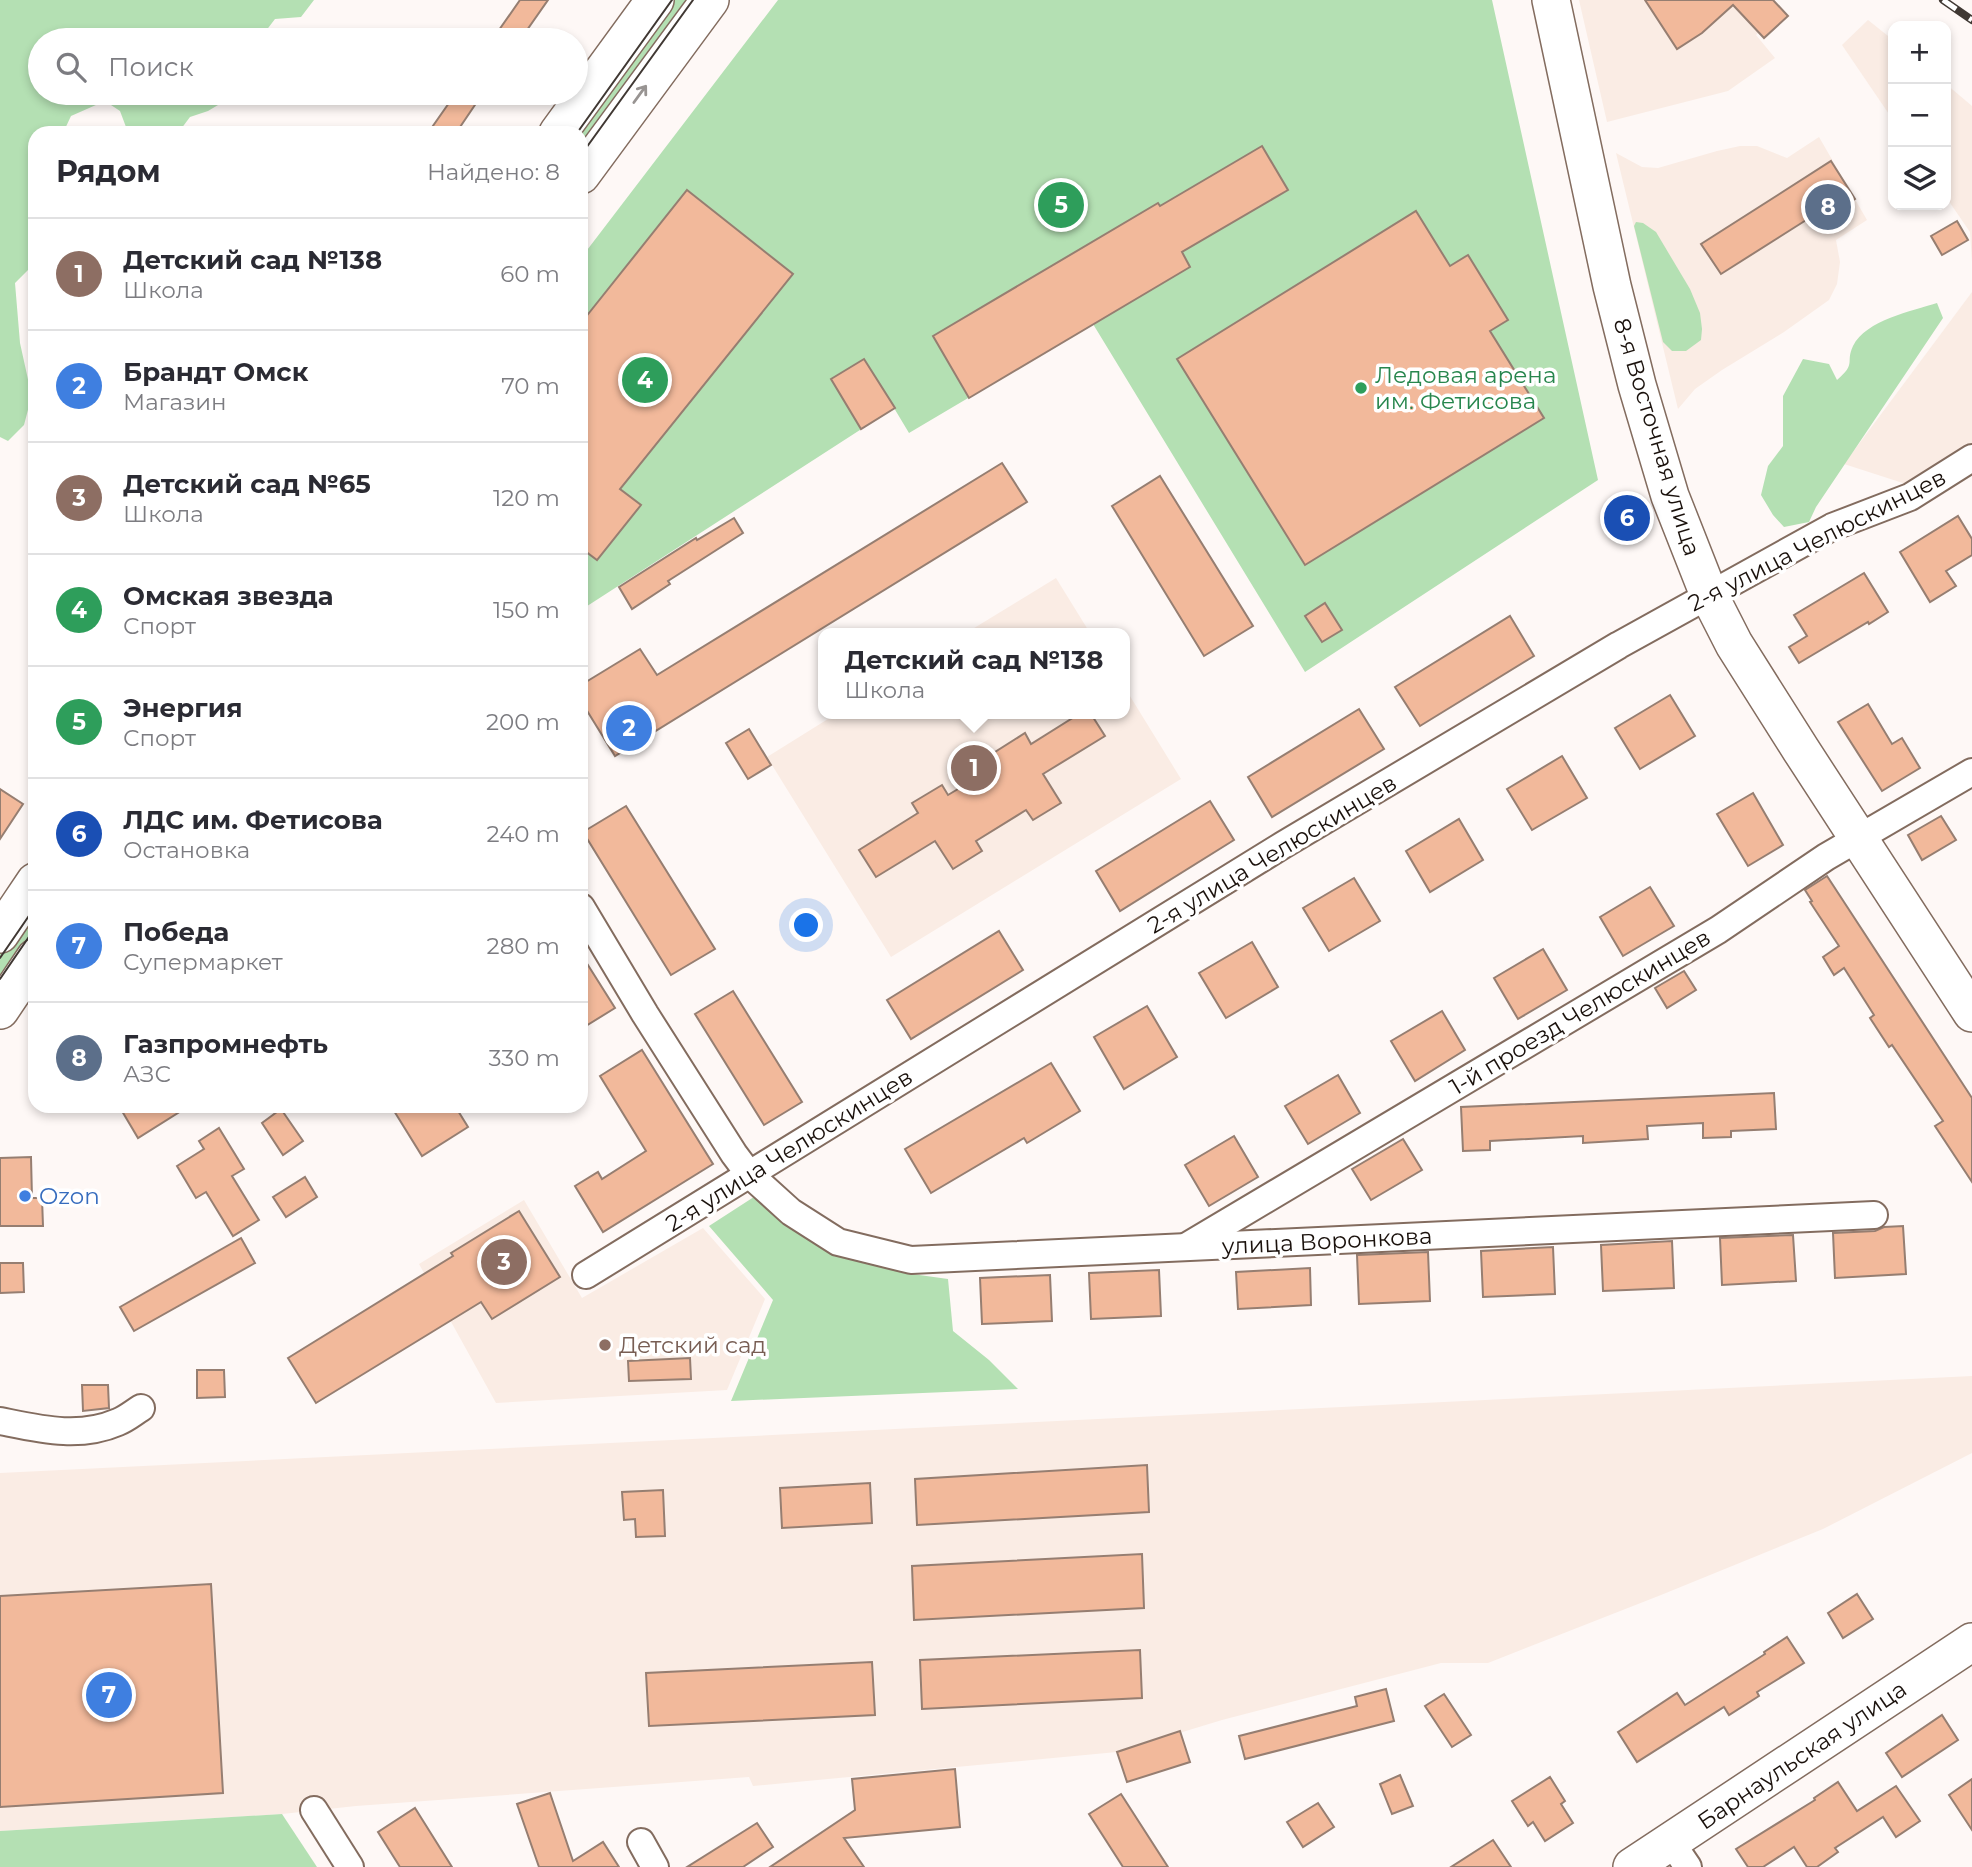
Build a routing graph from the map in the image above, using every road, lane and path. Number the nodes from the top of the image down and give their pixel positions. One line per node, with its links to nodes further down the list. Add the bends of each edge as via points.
1 (655, 0): 4 (main road)
2 (710, 0): 7 (main road, one-way to 2)
3 (1551, 0): 9 (main road, 8-я Восточная улица, via 1637,385 1670,496)
4 (588, 92)
5 (578, 105): 6 (main road)
6 (563, 126)
7 (588, 166)
8 (1972, 458): 9 (street, 2-я улица Челюскинцев, via 1909,497 1832,527)
9 (1709, 595): 11 (main road, 8-я Восточная улица, via 1734,644); 18 (street, 2-я улица Челюскинцев, via 1283,845)
10 (1972, 772): 11 (street, 1-й проезд Челюскинцев)
11 (1857, 838): 17 (main road, 8-я Восточная улица); 20 (street, 1-й проезд Челюскинцев, via 1718,930)
12 (28, 892): 14 (main road)
13 (588, 919): 18 (street, улица Воронкова)
14 (0, 934)
15 (28, 968): 16 (main road)
16 (0, 1010)
17 (1972, 1013)
18 (749, 1174): 20 (street, улица Воронкова, via 791,1212 838,1242 911,1260); 21 (street, 2-я улица Челюскинцев)
19 (1874, 1215): 20 (street, улица Воронкова)
20 (1184, 1248)
21 (586, 1275)
22 (141, 1408): 23 (street, via 119,1422 91,1431 55,1432)
23 (0, 1421)
24 (1970, 1647): 27 (main road, Барнаульская улица)
25 (314, 1810): 28 (street)
26 (640, 1842): 29 (street)
27 (1680, 1854): 30 (main road, Барнаульская улица)
28 (350, 1867)
29 (655, 1867)
30 (1632, 1867)

